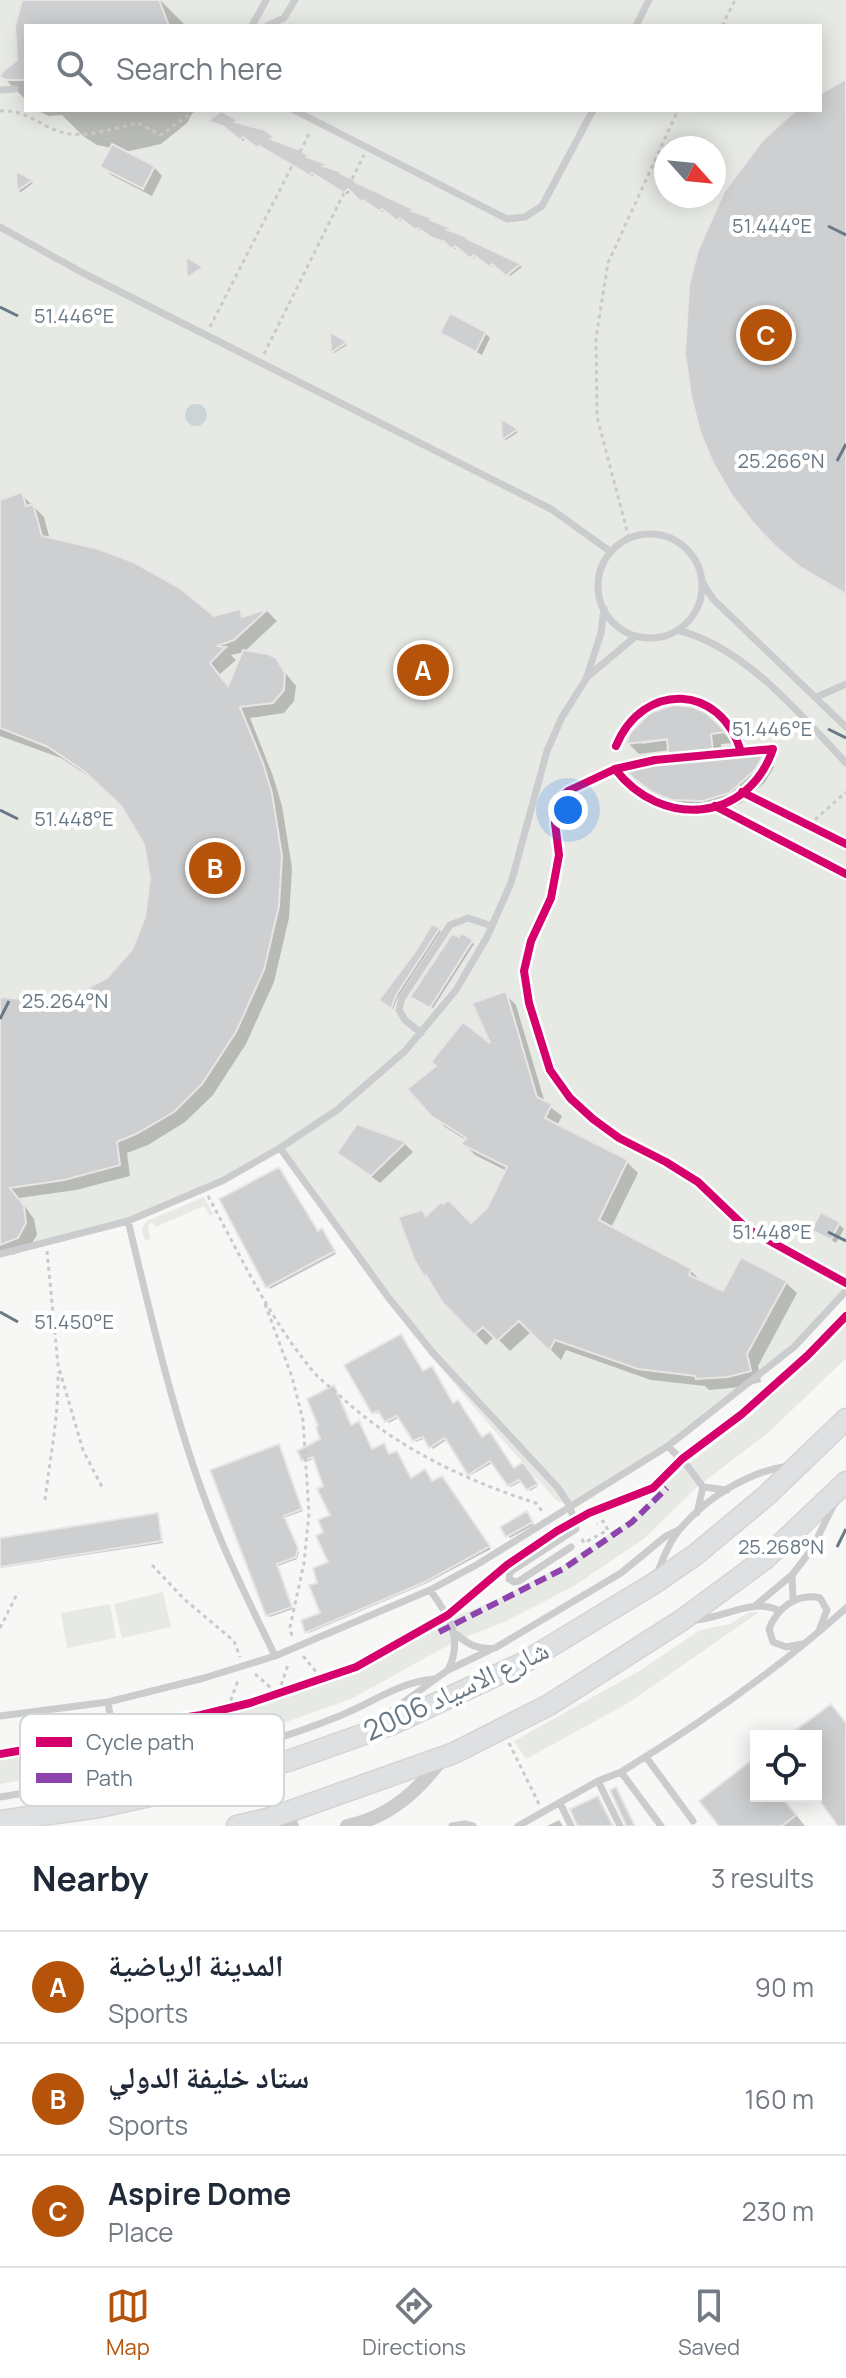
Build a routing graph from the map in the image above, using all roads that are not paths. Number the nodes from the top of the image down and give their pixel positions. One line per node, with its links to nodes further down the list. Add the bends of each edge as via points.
1 (266, 0): 4 (lane)
2 (295, 0): 5 (lane, via 284,18)
3 (649, 0): 6 (lane)
4 (253, 24)
5 (271, 24)
6 (637, 24)
7 (15, 89): 8 (lane)
8 (0, 90)
9 (298, 112): 10 (lane, via 507,219 525,217 542,206)
10 (592, 112)
11 (0, 227): 12 (lane, via 551,509)
12 (611, 552): 13 (lane, via 629,538 668,537 685,547); 14 (lane, via 599,579)
13 (702, 582): 15 (lane, via 700,601); 19 (lane, via 713,599)
14 (604, 609): 16 (lane, via 612,621); 17 (lane)
15 (677, 630): 16 (lane, via 650,638); 21 (lane, via 709,641 741,663 790,703)
16 (636, 636): 17 (lane)
17 (586, 679): 22 (lane, via 547,751 511,883)
18 (846, 684): 19 (lane)
19 (817, 697): 20 (lane)
20 (846, 727)
21 (846, 763)
22 (492, 926): 23 (lane, via 456,990); 23 (lane, via 468,918 450,925 410,985 399,1010)
23 (421, 1033): 24 (lane, via 347,1102)
24 (280, 1148): 25 (lane, via 204,1189); 34 (lane, via 424,1342)
25 (128, 1221): 26 (lane); 50 (lane, via 185,1437 216,1527)
26 (0, 1254)
27 (846, 1291): 29 (lane, via 794,1347)
28 (846, 1419): 30 (main road, شارع الاسياد 2006)
29 (668, 1446): 32 (lane); 34 (lane)
30 (798, 1465): 33 (lane, via 773,1468); 39 (main road, شارع الاسياد 2006, via 695,1555)
31 (844, 1484): 38 (lane, via 812,1549); 45 (main road, شارع الاسياد 2006, via 766,1558)
32 (703, 1487): 33 (lane); 35 (lane)
33 (727, 1490): 35 (lane)
34 (570, 1506): 37 (lane, via 576,1529 510,1572 509,1579 519,1581); 40 (lane)
35 (697, 1513): 36 (lane)
36 (679, 1530): 39 (lane); 49 (lane, via 621,1573)
37 (571, 1547)
38 (792, 1575): 41 (lane); 42 (lane)
39 (653, 1584): 57 (main road, شارع الاسياد 2006, via 523,1663)
40 (430, 1590): 46 (lane); 50 (lane)
41 (793, 1601): 44 (lane); 47 (lane, via 811,1596 823,1601 826,1615)
42 (756, 1605): 44 (lane); 45 (lane)
43 (846, 1608): 47 (lane)
44 (780, 1611): 48 (lane, via 769,1629 773,1642 786,1647)
45 (682, 1620): 58 (main road, شارع الاسياد 2006, via 549,1705)
46 (456, 1634): 49 (lane, via 467,1644); 51 (lane)
47 (814, 1637): 48 (lane)
48 (806, 1643): 59 (lane)
49 (495, 1648): 51 (lane)
50 (275, 1656): 53 (lane)
51 (448, 1670): 52 (lane)
52 (434, 1679): 56 (lane, via 414,1681); 57 (lane)
53 (108, 1702): 54 (lane); 55 (lane)
54 (109, 1714)
55 (0, 1716)
56 (284, 1736)
57 (360, 1736): 60 (main road, شارع الاسياد 2006)
58 (443, 1757): 67 (main road, شارع الاسياد 2006); 69 (street, via 424,1783)
59 (646, 1757): 61 (lane); 70 (lane)
60 (284, 1762)
61 (621, 1772): 62 (lane); 79 (lane)
62 (598, 1781): 65 (lane); 78 (lane)
63 (20, 1794): 64 (lane)
64 (0, 1797)
65 (560, 1803): 72 (lane); 77 (lane)
66 (104, 1806): 68 (main road, شارع الاسياد 2006)
67 (271, 1818): 73 (main road, شارع الاسياد 2006); 74 (street)
68 (0, 1821)
69 (379, 1821): 71 (street)
70 (693, 1821)
71 (355, 1825)
72 (521, 1825)
73 (237, 1826)
74 (292, 1826)
75 (452, 1826): 76 (lane)
76 (473, 1826)
77 (571, 1826)
78 (620, 1826)
79 (661, 1826)

